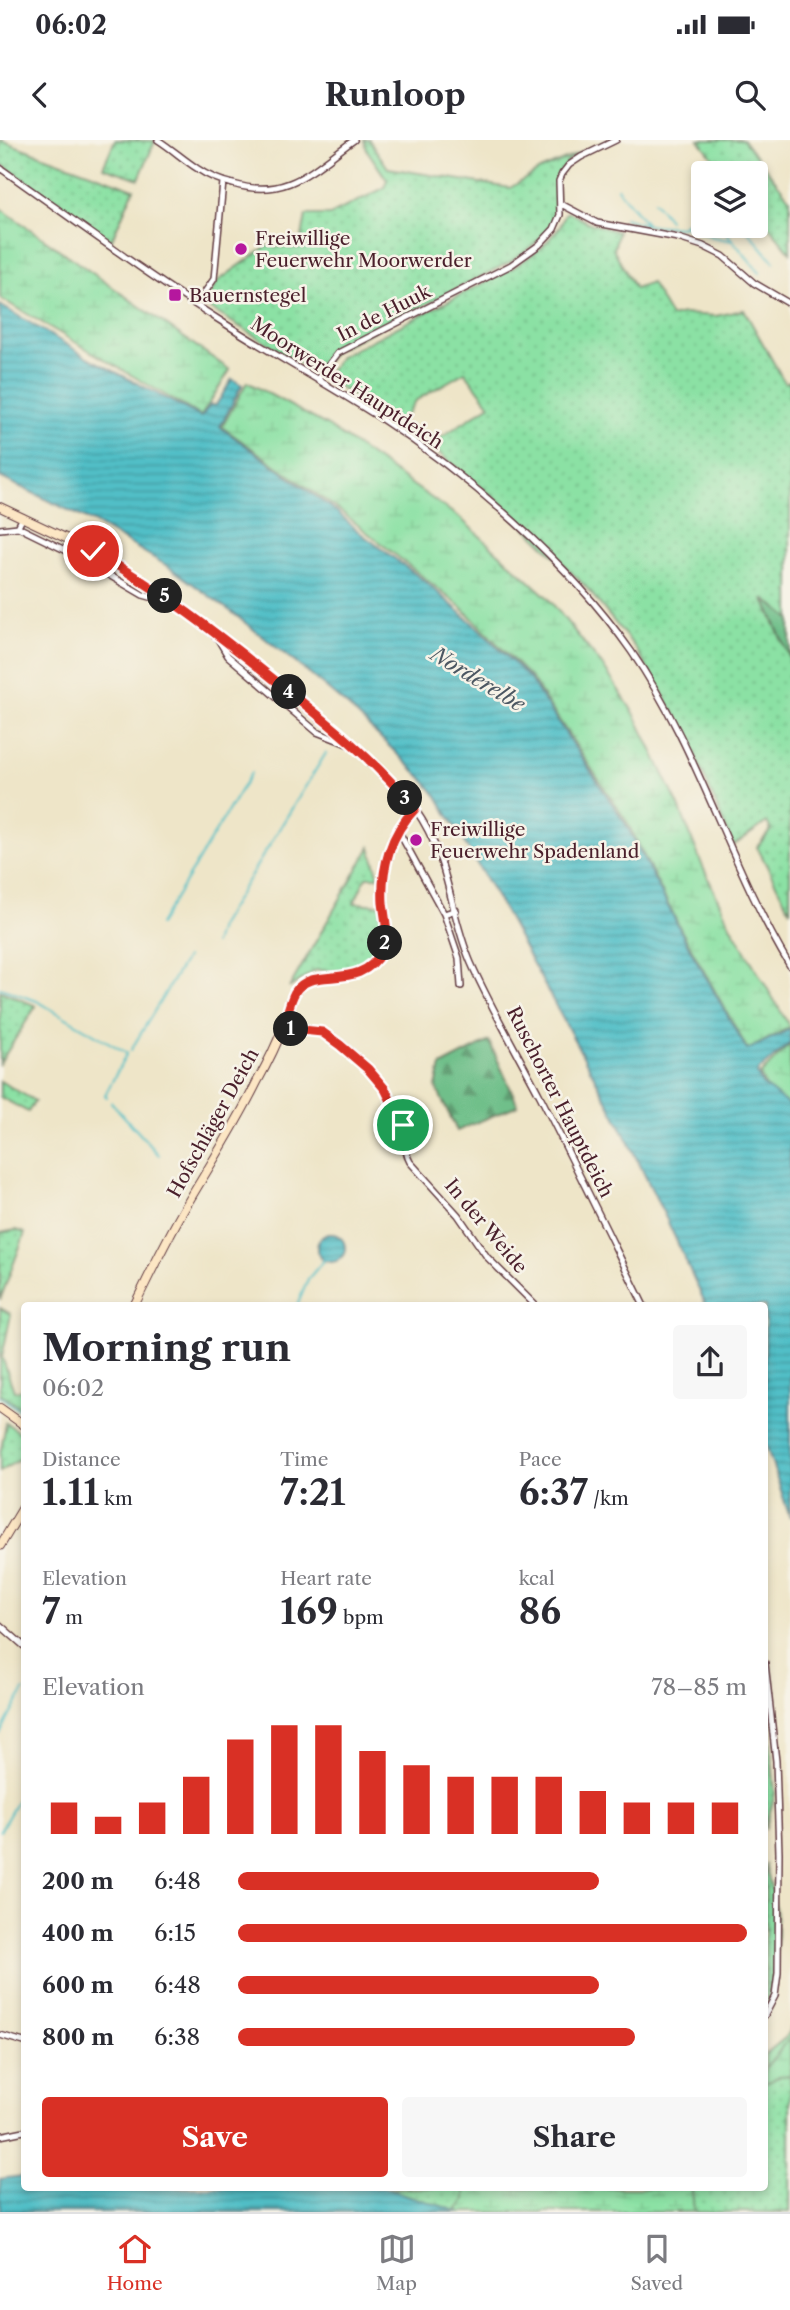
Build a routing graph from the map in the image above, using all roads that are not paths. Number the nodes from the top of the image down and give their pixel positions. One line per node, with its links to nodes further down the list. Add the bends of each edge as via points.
1 (158, 140): 5 (street)
2 (354, 140): 5 (street, via 287,186 251,190)
3 (616, 140): 6 (street, In de Huuk, via 569,165 559,181)
4 (0, 168): 8 (street, Moorwerder Hauptdeich)
5 (223, 182): 8 (street, via 214,279)
6 (561, 204): 7 (street, via 597,223 703,246); 9 (street, In de Huuk, via 554,229 525,256 338,353)
7 (790, 304)
8 (196, 305): 9 (street, Moorwerder Hauptdeich)
9 (318, 379): 21 (street, Moorwerder Hauptdeich, via 427,451 496,506 614,628 671,718 748,889)
10 (0, 507): 11 (street)
11 (23, 517): 12 (street); 14 (street, via 93,551)
12 (18, 527): 13 (street); 14 (street, via 143,595)
13 (0, 529)
14 (177, 604): 15 (street)
15 (215, 633): 16 (street); 16 (street, via 228,656 317,732)
16 (356, 747): 17 (street)
17 (415, 809): 18 (street, Hofschläger Deich); 19 (street, Ruschorter Hauptdeich, via 434,840)
18 (399, 832): 20 (street); 23 (street, Hofschläger Deich, via 383,874 387,931 382,951 363,971 349,977 303,984)
19 (456, 910): 20 (street); 26 (street, Ruschorter Hauptdeich, via 471,963)
20 (444, 914): 22 (street, via 459,958)
21 (790, 966)
22 (461, 986)
23 (283, 1028): 24 (street, Hofschläger Deich); 25 (street, In der Weide, via 322,1032 368,1069 397,1108 410,1162 458,1214 487,1257)
24 (136, 1302)
25 (532, 1302)
26 (641, 1302)
27 (0, 1408): 28 (street)
28 (21, 1423)
29 (21, 1511): 30 (street)
30 (0, 1546)
31 (0, 1625): 32 (street)
32 (21, 1643)
33 (768, 1690): 34 (street, via 779,1853 777,1983)
34 (768, 2009)
35 (0, 2035): 36 (street)
36 (21, 2041)
37 (21, 2132): 38 (street)
38 (0, 2136)

